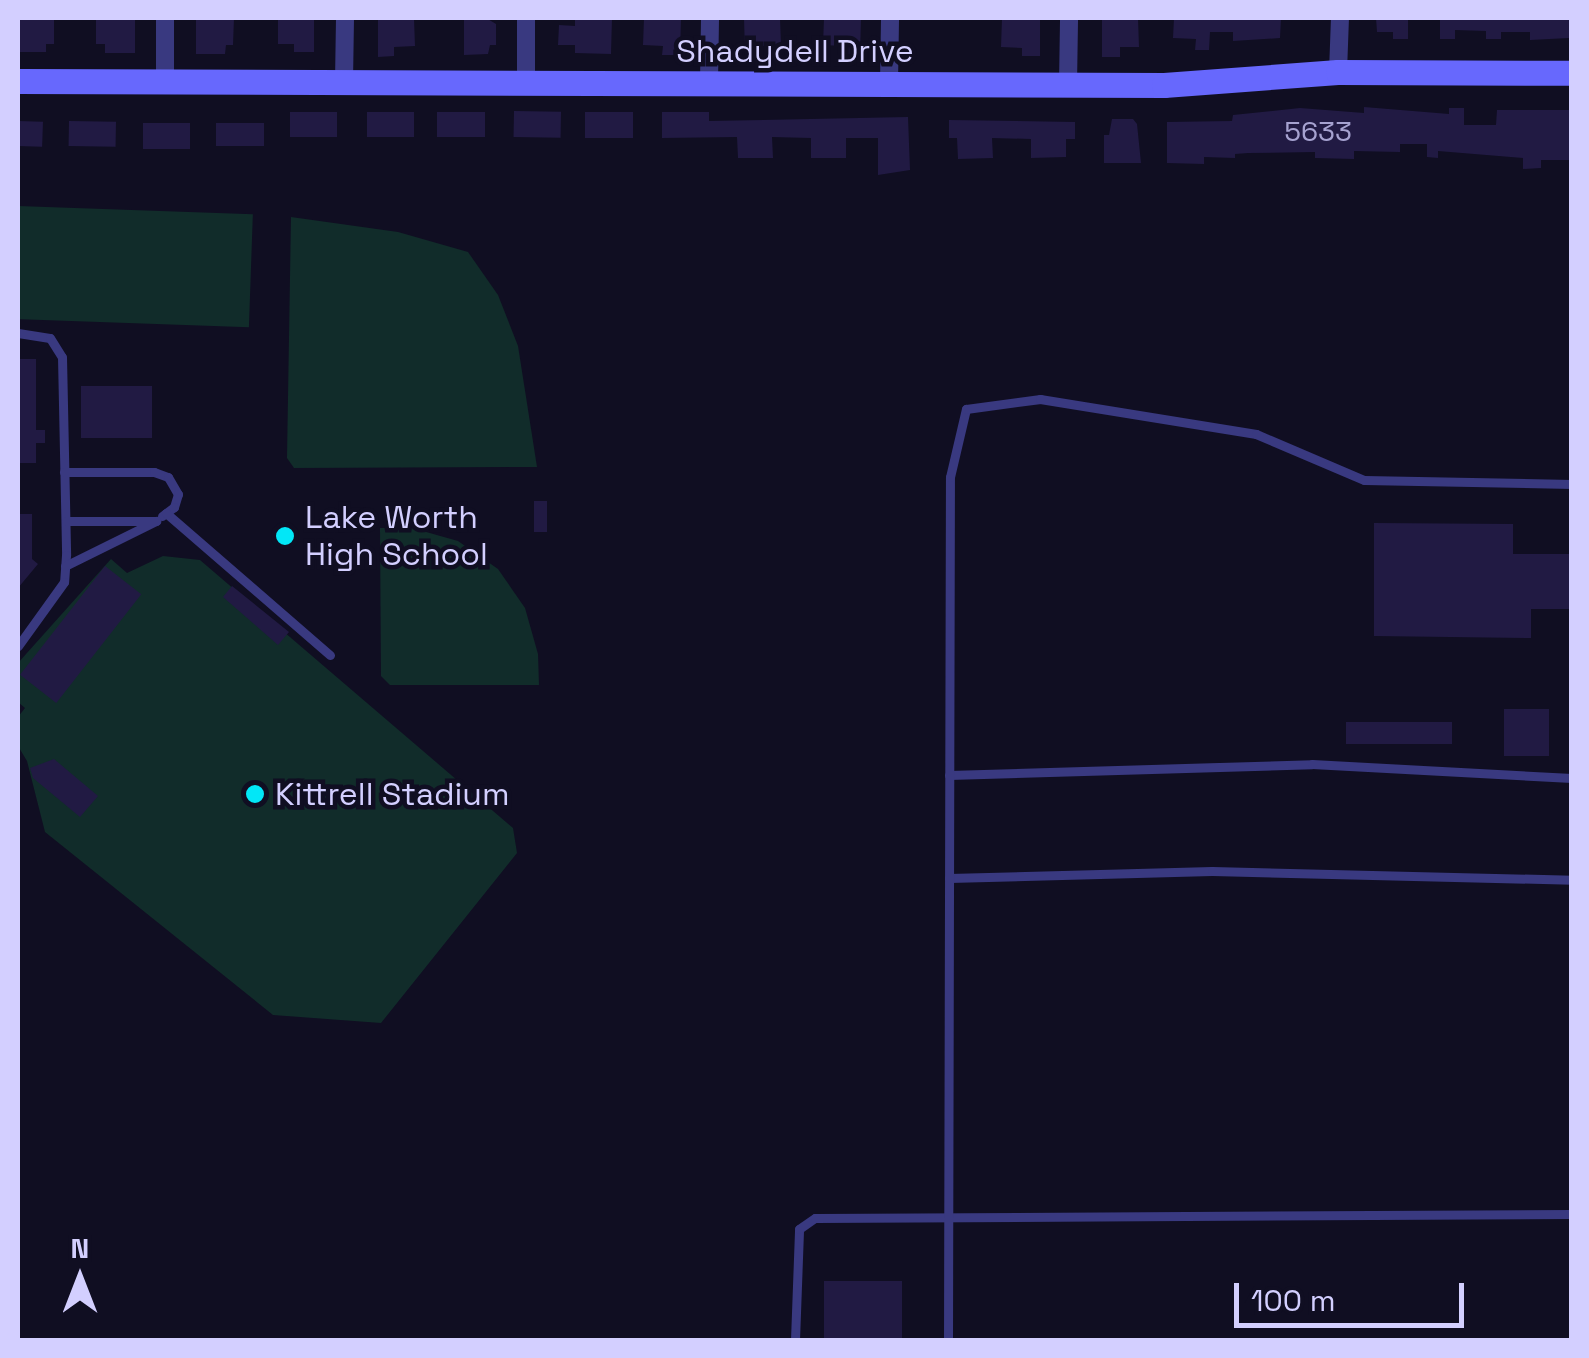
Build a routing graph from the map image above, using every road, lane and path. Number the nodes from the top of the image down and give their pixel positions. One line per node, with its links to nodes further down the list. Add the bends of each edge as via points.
1 (165, 18): 11 (street)
2 (345, 18): 12 (street)
3 (526, 18): 13 (street)
4 (710, 18): 14 (street)
5 (890, 18): 15 (street)
6 (1069, 18): 16 (street)
7 (1340, 18): 8 (street)
8 (1338, 72): 9 (street, Shadydell Drive); 16 (street, Shadydell Drive)
9 (1572, 73)
10 (18, 81): 11 (street, Shadydell Drive)
11 (164, 82): 12 (street, Shadydell Drive)
12 (344, 82): 13 (street, Shadydell Drive)
13 (526, 83): 14 (street, Shadydell Drive)
14 (709, 84): 15 (street, Shadydell Drive)
15 (889, 84): 16 (street, Shadydell Drive)
16 (1068, 85)
17 (18, 332): 18 (lane, via 39,333 60,348)
18 (64, 472): 20 (lane, via 168,477 178,494); 21 (lane)
19 (1572, 484): 26 (lane, via 1364,480 1256,434 1040,399 966,409 950,476)
20 (166, 513): 22 (lane); 25 (lane)
21 (66, 521): 22 (lane); 23 (lane)
22 (156, 521): 23 (lane)
23 (65, 566): 24 (lane, via 64,582)
24 (18, 646)
25 (330, 654)
26 (949, 776): 27 (lane, via 1312,764); 28 (lane)
27 (1572, 778)
28 (949, 878): 29 (lane, via 1212,872); 31 (lane)
29 (1572, 880)
30 (1572, 1214): 31 (lane)
31 (948, 1218): 32 (lane, via 806,1222 797,1240); 33 (lane)
32 (795, 1340)
33 (948, 1340)

